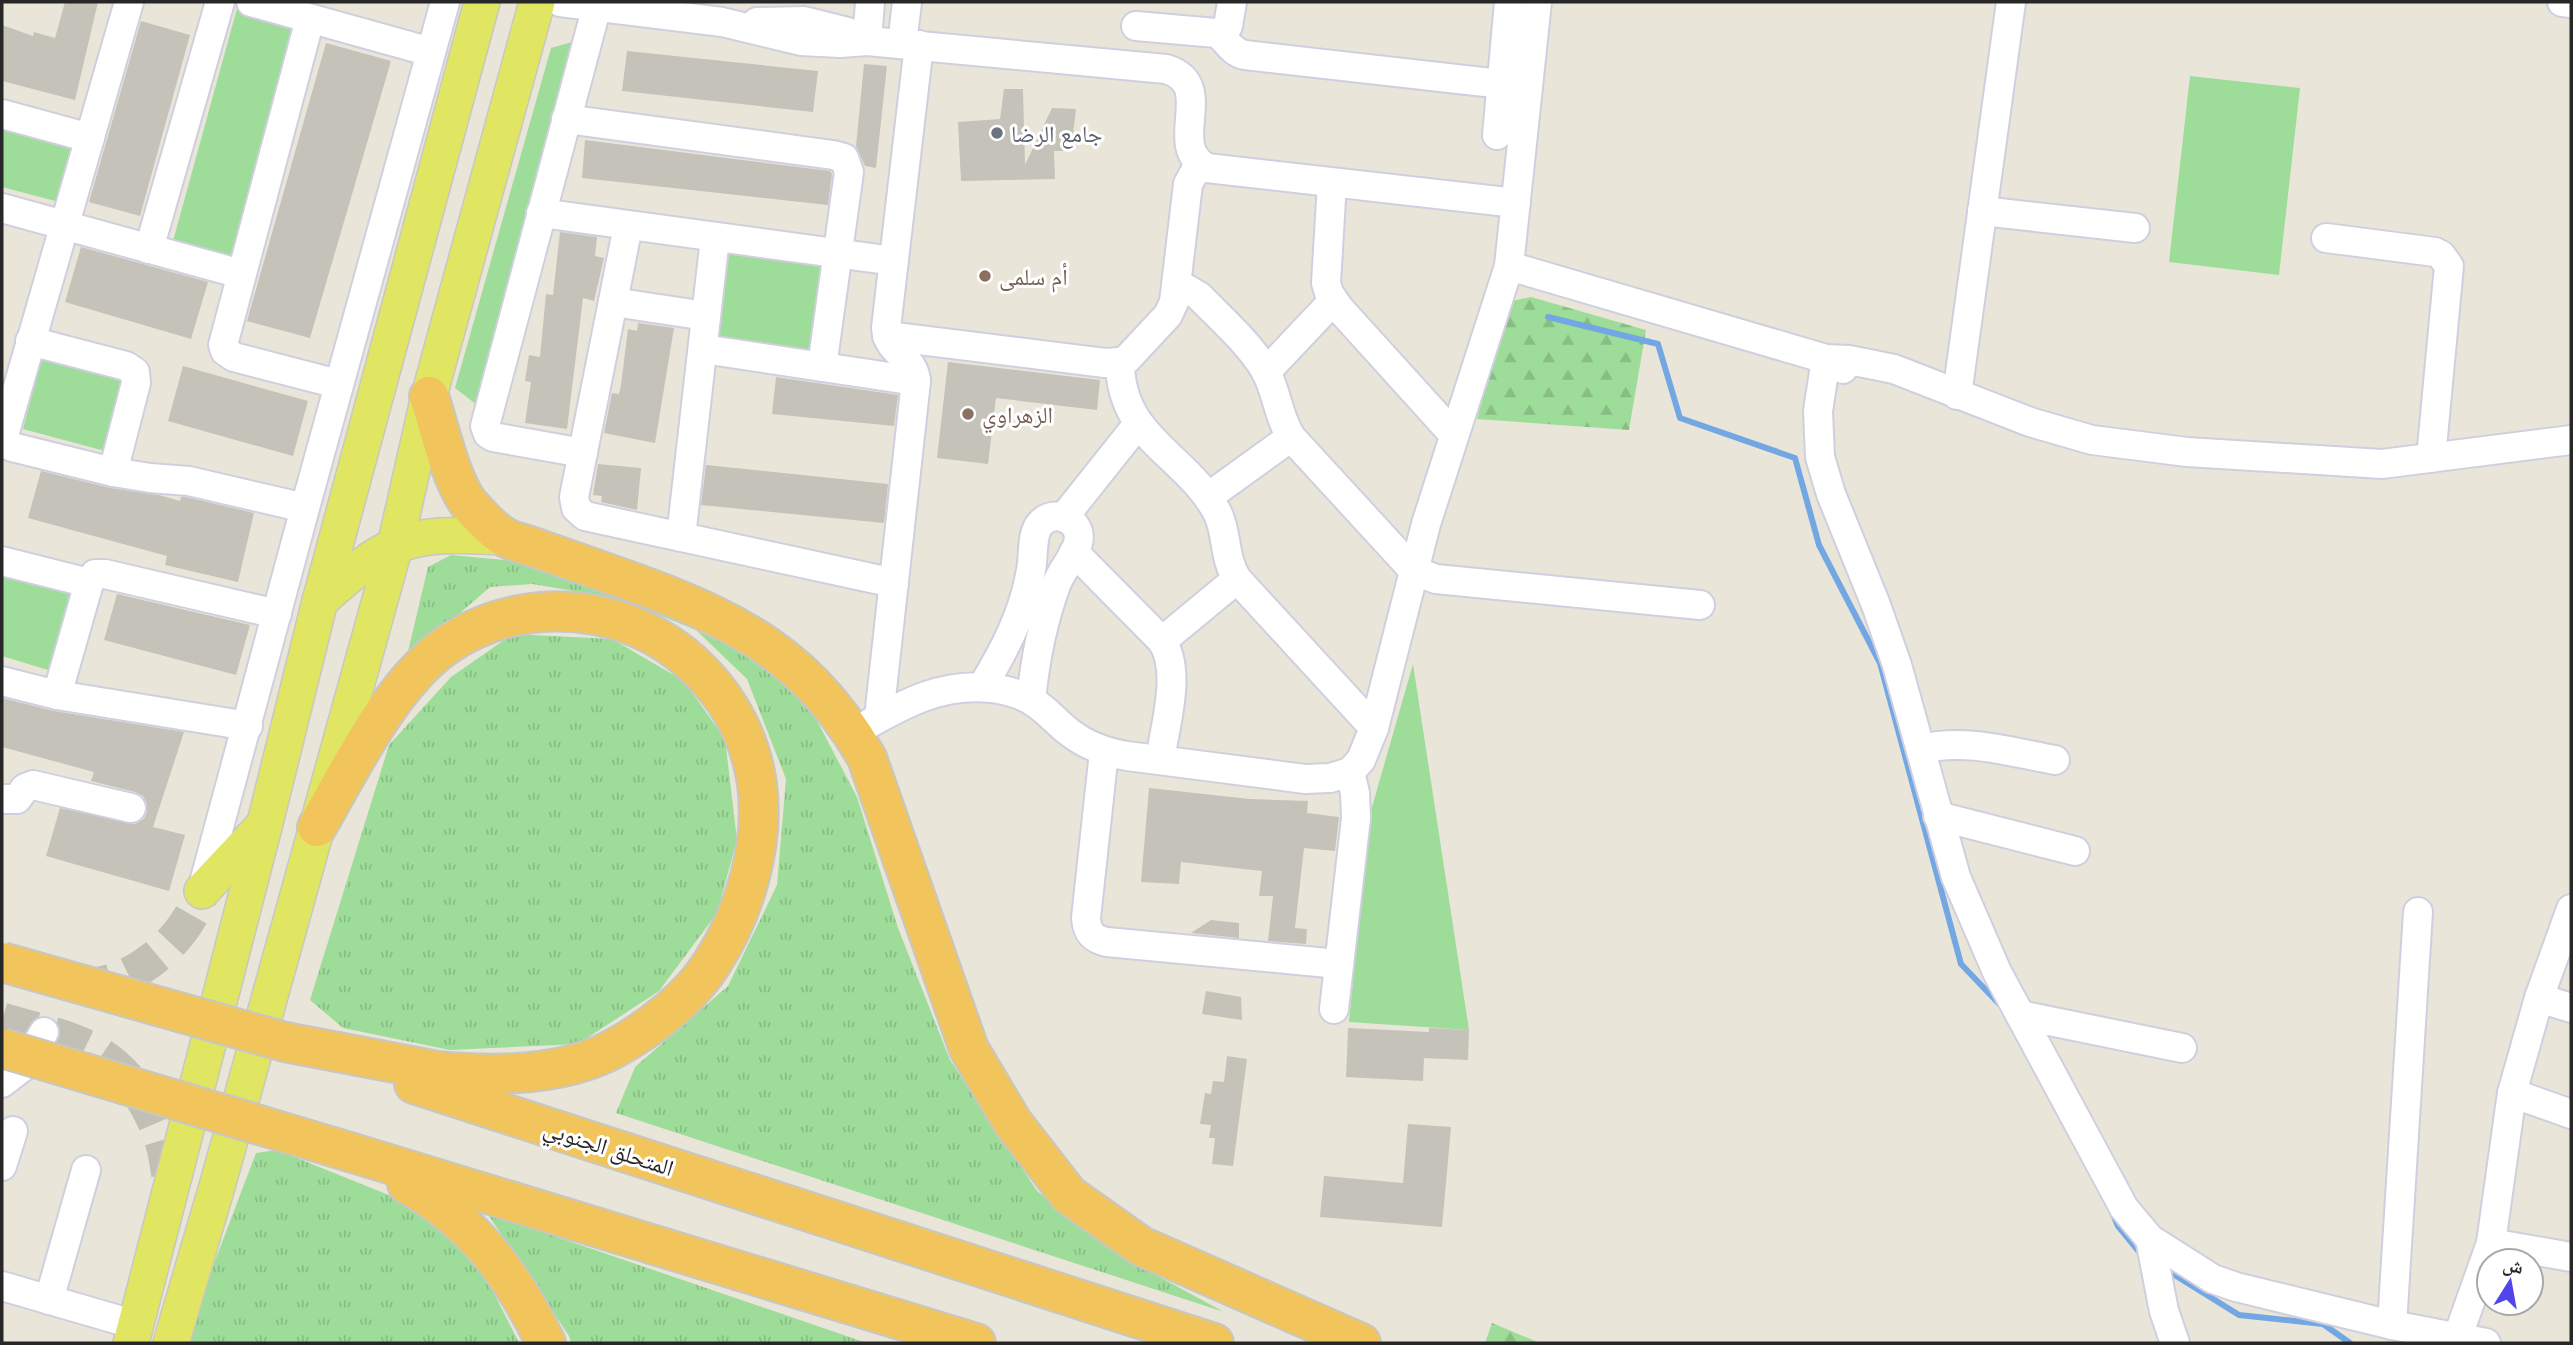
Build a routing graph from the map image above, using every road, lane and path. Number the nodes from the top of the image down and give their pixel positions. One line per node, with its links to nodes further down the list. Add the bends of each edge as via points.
1 (128, 2): 29 (street)
2 (220, 2): 41 (street)
3 (251, 2): 19 (street)
4 (445, 2): 23 (street)
5 (482, 2): 64 (main road)
6 (537, 2): 60 (main road)
7 (560, 2): 16 (street)
8 (870, 2): 21 (street)
9 (907, 2): 22 (street)
10 (1232, 2): 20 (street, via 1228,26)
11 (1510, 2): 25 (street)
12 (1537, 2): 25 (street)
13 (2011, 2): 34 (street)
14 (2562, 2): 15 (street)
15 (2571, 3)
16 (597, 4): 18 (street); 27 (street)
17 (1137, 14): 20 (street); 24 (street)
18 (729, 17): 21 (street, via 801,41)
19 (310, 19): 23 (street); 45 (street)
20 (1221, 36): 25 (street, via 1233,51 1245,55)
21 (867, 41): 22 (street)
22 (910, 44): 24 (street); 43 (street)
23 (431, 52): 58 (street)
24 (1132, 65): 30 (street, via 1175,72 1188,84 1189,142)
25 (1515, 85): 28 (street); 32 (street)
26 (2, 114): 29 (street)
27 (566, 119): 35 (street); 42 (street, via 844,159 849,172)
28 (1497, 135)
29 (90, 138): 36 (street)
30 (1199, 164): 31 (street, via 1216,170); 46 (street, via 1188,184)
31 (1332, 183): 32 (street); 47 (street, via 1326,283)
32 (1517, 203): 44 (street)
33 (2, 208): 36 (street)
34 (1982, 211): 38 (street); 59 (street)
35 (541, 213): 37 (street); 66 (street, via 486,430 498,439)
36 (65, 225): 41 (street); 51 (street)
37 (628, 226): 39 (street); 48 (street)
38 (2135, 228)
39 (715, 238): 42 (street); 49 (street)
40 (2326, 238): 68 (street, via 2435,252 2449,266)
41 (149, 249): 45 (street)
42 (838, 254): 43 (street); 55 (street)
43 (894, 261): 50 (street)
44 (1509, 266): 53 (street); 62 (street)
45 (240, 274): 58 (street, via 222,340 225,351)
46 (1178, 287): 54 (street, via 1168,315); 56 (street, via 1199,296)
47 (1333, 301): 56 (street); 62 (street)
48 (613, 302): 49 (street); 66 (street)
49 (706, 316): 52 (street)
50 (887, 336): 54 (street); 57 (street, via 912,367)
51 (30, 341): 69 (street, via 135,372); 69 (street, via 5,440 12,447)
52 (703, 349): 55 (street); 74 (street)
53 (1826, 359): 59 (street, via 1889,386); 95 (street, via 1818,411 1820,457 1877,605)
54 (1120, 362): 61 (street, via 1122,389)
55 (822, 367): 57 (street)
56 (1266, 372): 63 (street)
57 (916, 381): 81 (street)
58 (338, 384): 71 (street)
59 (1957, 395): 68 (street, via 2030,422 2103,441 2187,452 2382,464)
60 (429, 396): 67 (main road); 73 (highway, via 456,480 469,503)
61 (1138, 424): 70 (street); 72 (street)
62 (1454, 435): 78 (street)
63 (1291, 438): 70 (street); 78 (street)
64 (364, 439): 67 (main road, via 376,470 396,471); 82 (main road)
65 (2571, 440): 68 (street)
66 (583, 453): 74 (street, via 574,502 580,513)
67 (415, 457): 75 (main road)
68 (2431, 458)
69 (113, 472): 71 (street, via 189,481)
70 (1208, 497): 79 (street, via 1222,524 1227,557)
71 (304, 508): 84 (street)
72 (1064, 517): 76 (street, via 1072,521 1079,536); 85 (street, via 1047,518 1036,531 1028,584)
73 (504, 537): 75 (main road, via 448,535); 92 (highway, via 719,617 765,645 827,699)
74 (681, 537): 81 (street)
75 (395, 546): 82 (main road); 104 (main road)
76 (1074, 552): 86 (street, via 1056,584); 87 (street)
77 (2, 561): 80 (street)
78 (1414, 571): 83 (street, via 1436,579); 94 (street)
79 (1237, 579): 87 (street); 94 (street)
80 (89, 583): 84 (street, via 100,573); 90 (street)
81 (894, 583): 92 (street)
82 (320, 601): 103 (main road)
83 (1700, 605)
84 (277, 614): 93 (street)
85 (1012, 632): 86 (street); 89 (street)
86 (1039, 641): 91 (street)
87 (1162, 641): 97 (street, via 1172,667)
88 (2, 681): 90 (street)
89 (982, 687): 91 (street); 92 (street, via 942,690)
90 (57, 695): 93 (street)
91 (1031, 700): 96 (street)
92 (866, 725): 139 (highway, via 867,758 969,1049 1013,1123 1069,1195 1141,1246)
93 (248, 726): 106 (street)
94 (1374, 727): 99 (street, via 1361,760)
95 (1921, 749): 98 (street, via 1967,745); 102 (street)
96 (1104, 752): 97 (street); 111 (street, via 1086,918 1093,937)
97 (1160, 760): 99 (street, via 1306,779)
98 (2055, 760)
99 (1350, 772): 111 (street, via 1356,806)
100 (2, 799): 101 (street, via 17,799 33,785)
101 (131, 808)
102 (1938, 817): 105 (street); 115 (street, via 1956,877)
103 (265, 823): 106 (main road); 133 (main road)
104 (317, 827): 117 (highway, via 387,709 414,676 443,648 484,624 528,612 573,611 618,619 659,638 696,665 725,700 741,730 757,784 750,876 736,920 711,965 679,1002 613,1049 574,1064 529,1072 462,1073); 135 (main road)
105 (2075, 851)
106 (202, 891)
107 (2571, 909): 109 (street)
108 (2418, 912): 132 (street)
109 (2564, 951): 112 (street)
110 (2, 962): 117 (highway, المتحلق الجنوبي, bridge)
111 (1339, 964): 114 (street)
112 (2539, 998): 113 (street); 121 (street)
113 (2571, 1009)
114 (1334, 1010)
115 (2020, 1015): 119 (street); 127 (street, via 2124,1208)
116 (44, 1032): 120 (street, via 24,1066)
117 (285, 1042): 138 (highway, المتحلق الجنوبي)
118 (2, 1048): 124 (highway, bridge)
119 (2182, 1048)
120 (2, 1083)
121 (2512, 1093): 122 (street); 128 (street)
122 (2571, 1114)
123 (12, 1131): 125 (street)
124 (353, 1153): 136 (highway, via 448,1209 480,1240 526,1301); 137 (highway)
125 (2, 1166)
126 (86, 1170): 131 (street)
127 (2150, 1240): 132 (street, via 2213,1279); 140 (street)
128 (2491, 1243): 129 (street); 134 (street)
129 (2571, 1256)
130 (2, 1286): 131 (street)
131 (49, 1300): 133 (street)
132 (2392, 1325): 134 (street)
133 (133, 1334)
134 (2458, 1336): 141 (street)
135 (171, 1343)
136 (546, 1343)
137 (976, 1343)
138 (1214, 1343)
139 (1361, 1343)
140 (2175, 1343)
141 (2486, 1343)

